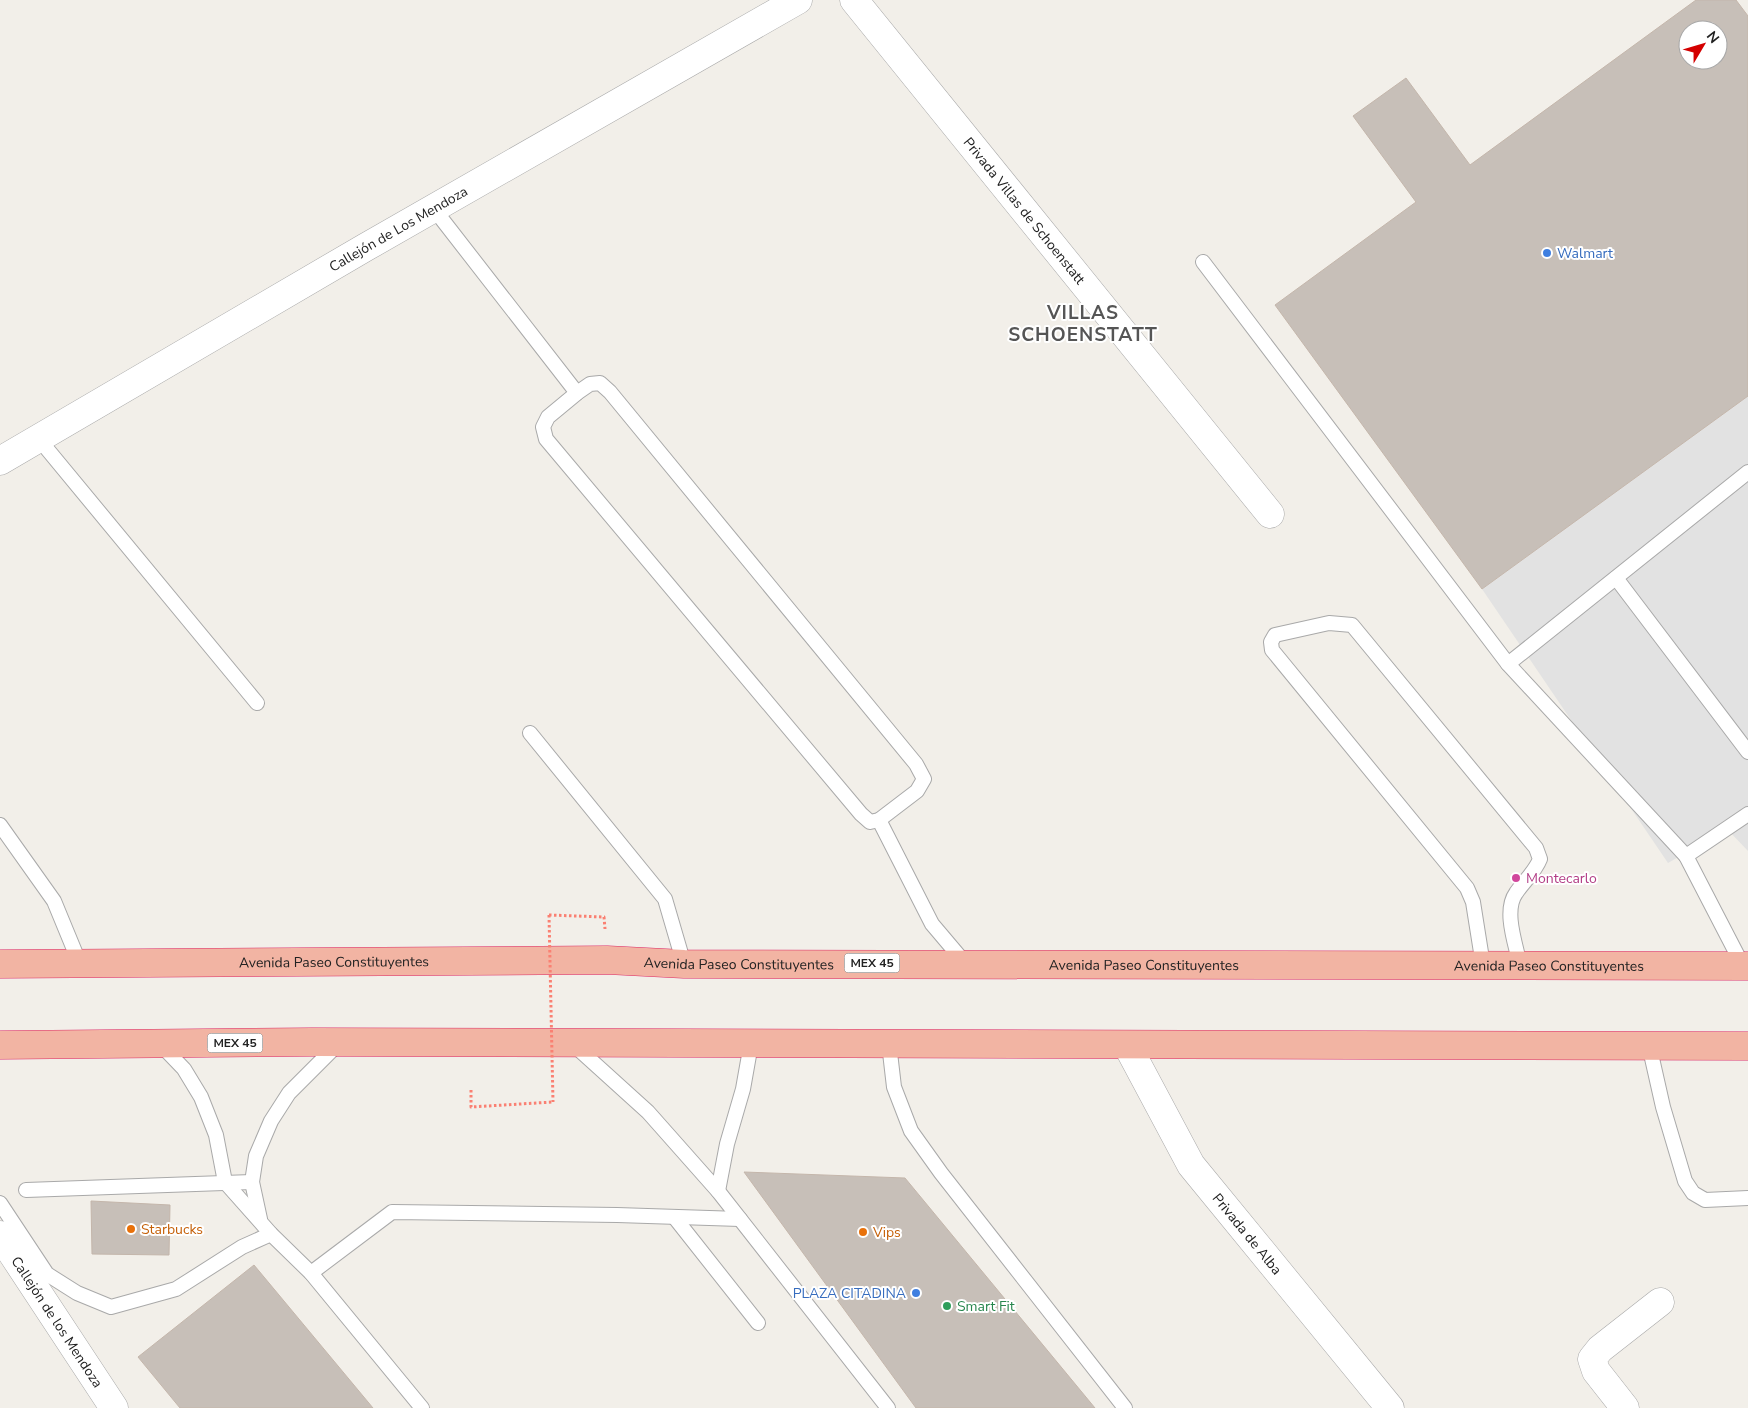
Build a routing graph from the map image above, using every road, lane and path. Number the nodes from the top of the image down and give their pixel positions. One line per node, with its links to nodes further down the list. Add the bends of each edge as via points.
1 (798, 0): 3 (street, Callejón de Los Mendoza)
2 (854, 0): 9 (street, Privada Villas de Schoenstatt)
3 (434, 209): 5 (lane); 6 (street, Callejón de Los Mendoza)
4 (1203, 262): 11 (lane)
5 (577, 392): 16 (lane, via 548,417 543,427 546,440 860,814 870,822); 16 (lane, via 590,384 600,383 610,392 916,764 924,779 917,791)
6 (38, 438): 7 (street, Callejón de Los Mendoza); 12 (lane)
7 (0, 461)
8 (1748, 472): 10 (lane)
9 (1270, 514)
10 (1616, 578): 11 (lane); 14 (lane)
11 (1508, 664): 18 (lane)
12 (258, 703)
13 (530, 733): 23 (lane, via 665,899)
14 (1748, 752)
15 (1748, 814): 18 (lane)
16 (879, 820): 20 (lane, via 932,924)
17 (0, 825): 22 (lane, via 54,901)
18 (1686, 856): 26 (lane)
19 (549, 915): 36 (path, bridge, via 553,1102 471,1107)
20 (964, 963): 23 (highway, Avenida Paseo Constituyentes / MEX 45); 24 (highway, Avenida Paseo Constituyentes / MEX 45)
21 (0, 964): 22 (highway, Avenida Paseo Constituyentes / MEX 45)
22 (80, 964): 23 (highway, Avenida Paseo Constituyentes / MEX 45, via 608,960)
23 (684, 964)
24 (1483, 965): 25 (highway, Avenida Paseo Constituyentes / MEX 45); 25 (lane, via 1473,902 1467,888 1272,650 1270,642 1276,635 1329,623 1352,626 1536,848 1540,858 1536,868 1511,902)
25 (1520, 965): 26 (highway, Avenida Paseo Constituyentes / MEX 45)
26 (1746, 966)
27 (338, 1042): 28 (highway, MEX 45); 29 (highway, MEX 45); 38 (lane, via 289,1093 271,1121 256,1156)
28 (572, 1043): 30 (highway, MEX 45); 40 (lane, via 648,1112)
29 (159, 1044): 33 (highway, MEX 45); 37 (lane, via 184,1069 202,1096 216,1135)
30 (751, 1044): 31 (highway, MEX 45); 40 (lane)
31 (889, 1044): 32 (highway, MEX 45); 54 (lane, via 894,1087 911,1131)
32 (1127, 1044): 34 (highway, MEX 45); 55 (street, Privada de Alba, via 1191,1165)
33 (0, 1045)
34 (1650, 1046): 35 (highway, MEX 45); 41 (lane, via 1662,1108 1685,1181 1693,1193 1705,1200)
35 (1748, 1046)
36 (471, 1090)
37 (225, 1182): 38 (lane); 39 (lane); 44 (lane)
38 (252, 1182): 44 (lane)
39 (26, 1190)
40 (718, 1191): 45 (lane)
41 (1748, 1198)
42 (0, 1203): 46 (lane, via 47,1274 77,1293 111,1307 176,1289 242,1247)
43 (675, 1218): 45 (lane); 48 (lane, via 392,1212); 50 (lane)
44 (260, 1219): 46 (lane)
45 (740, 1219): 53 (lane)
46 (271, 1234): 48 (lane)
47 (0, 1235): 51 (street, Callejón de los Mendoza)
48 (312, 1273): 52 (lane)
49 (1660, 1302): 56 (street, via 1592,1358 1596,1371)
50 (758, 1323)
51 (114, 1408)
52 (422, 1408)
53 (888, 1408)
54 (1125, 1408)
55 (1390, 1408)
56 (1625, 1408)

